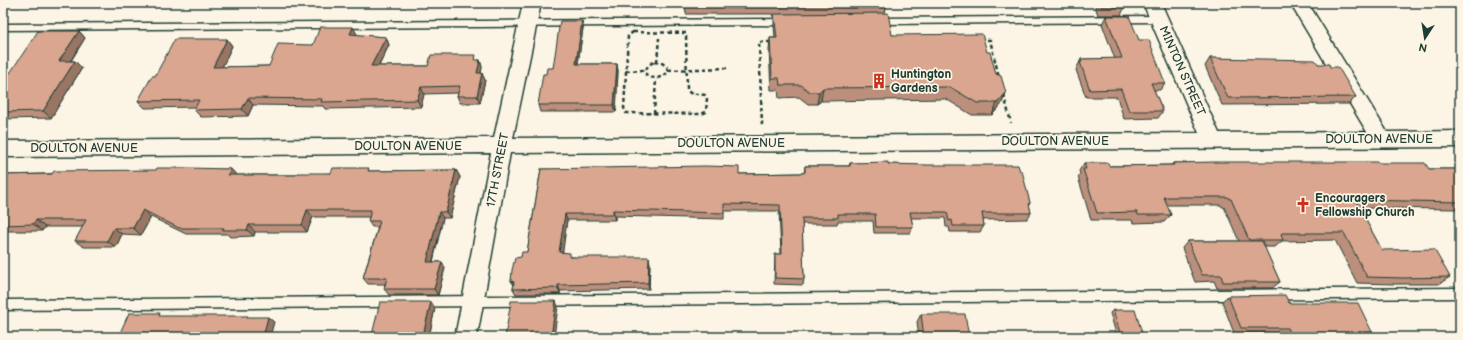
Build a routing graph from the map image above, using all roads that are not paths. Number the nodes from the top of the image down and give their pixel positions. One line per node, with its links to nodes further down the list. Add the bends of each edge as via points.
1 (532, 3): 6 (street, 17TH STREET)
2 (1299, 3): 8 (street)
3 (1156, 11): 4 (lane); 10 (street, MINTON STREET)
4 (864, 21)
5 (794, 22): 6 (lane)
6 (527, 24): 7 (lane); 11 (street, 17TH STREET)
7 (3, 27)
8 (1381, 139): 9 (street, DOULTON AVENUE); 10 (street, DOULTON AVENUE)
9 (1460, 139)
10 (1212, 140): 11 (street, DOULTON AVENUE)
11 (502, 145): 12 (street, DOULTON AVENUE); 14 (street, 17TH STREET)
12 (3, 148)
13 (1460, 293): 14 (lane)
14 (473, 302): 15 (lane); 16 (street, 17TH STREET)
15 (3, 305)
16 (466, 337)

